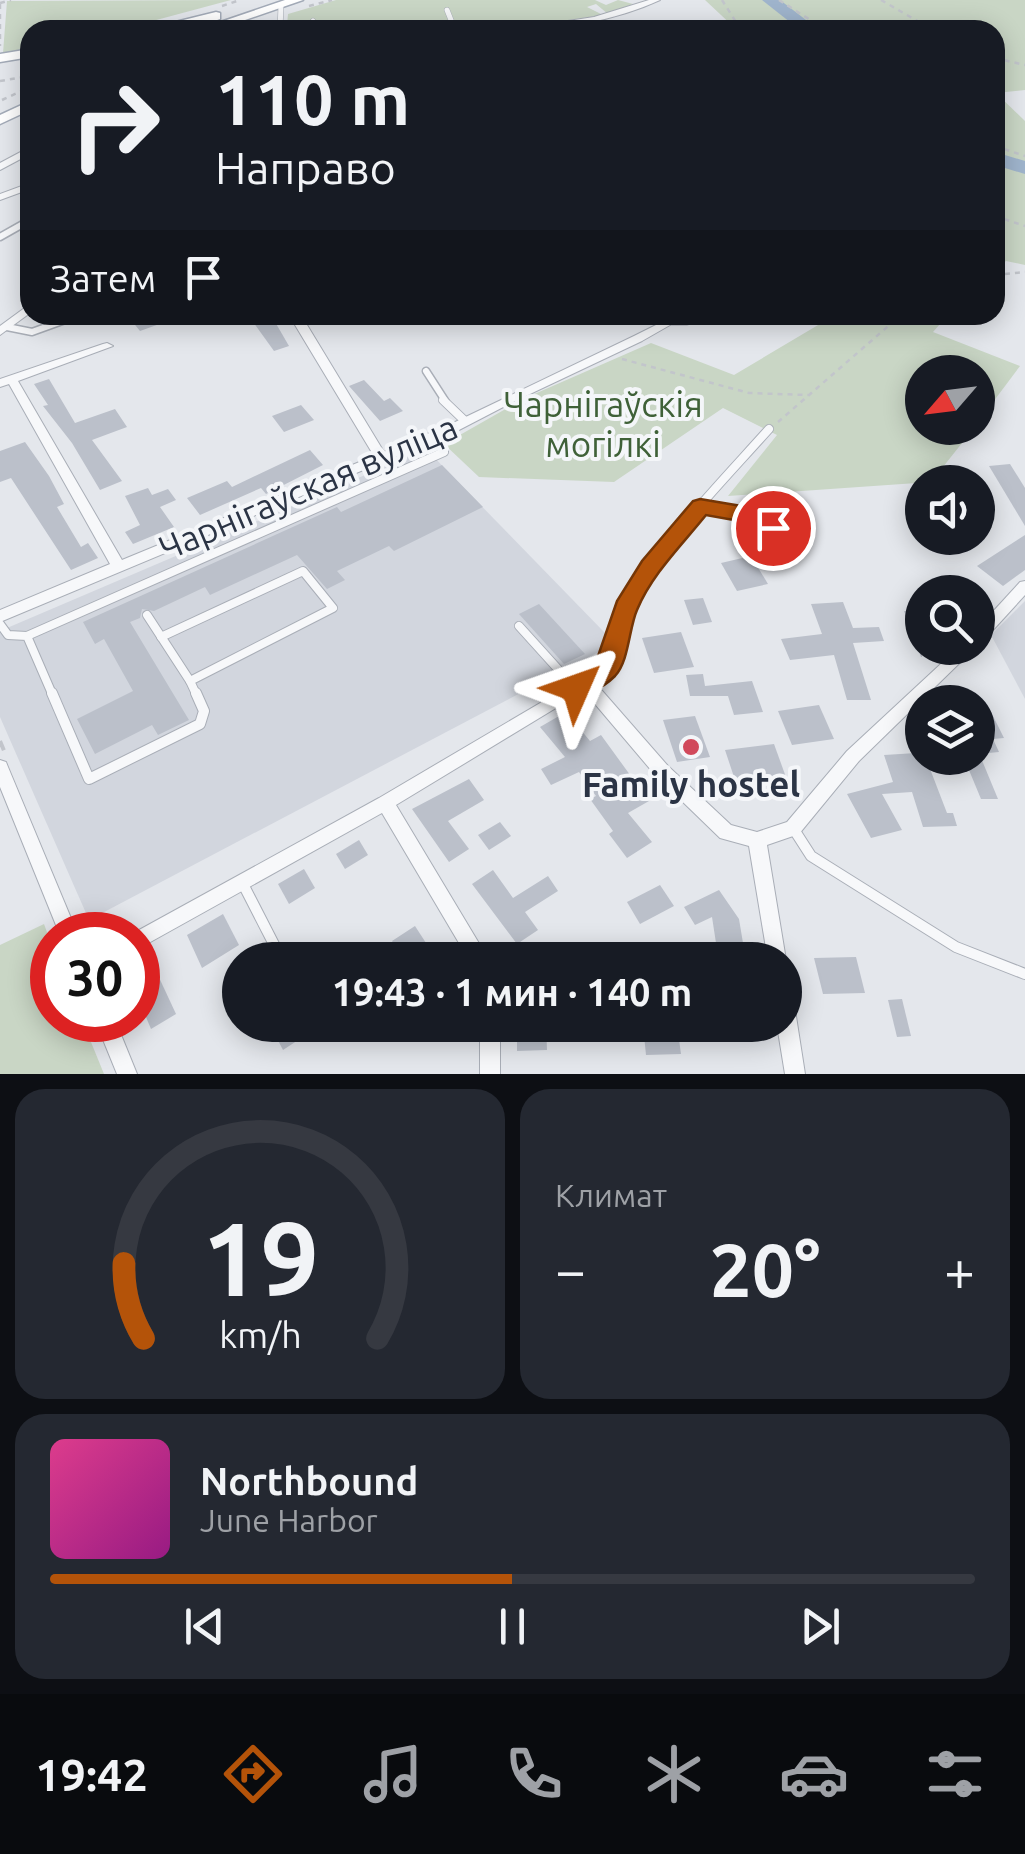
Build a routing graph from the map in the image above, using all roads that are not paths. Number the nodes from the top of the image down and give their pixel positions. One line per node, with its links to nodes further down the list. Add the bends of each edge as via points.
1 (267, 0): 8 (main road)
2 (297, 0): 5 (main road)
3 (630, 0): 6 (street)
4 (656, 0): 6 (street)
5 (281, 5): 11 (main road); 12 (lane)
6 (644, 5): 14 (street)
7 (447, 10): 13 (lane)
8 (224, 14): 9 (main road); 10 (main road)
9 (196, 20)
10 (206, 20)
11 (234, 20)
12 (280, 20)
13 (451, 20)
14 (581, 20)
15 (51, 325): 18 (lane, via 32,332)
16 (301, 325): 25 (street)
17 (664, 325): 22 (street, Чарнігаўская вуліца)
18 (3, 329)
19 (107, 346): 21 (street)
20 (426, 371): 22 (lane, via 429,384)
21 (6, 380): 28 (street)
22 (466, 422): 24 (street, Чарнігаўская вуліца)
23 (769, 429): 26 (lane)
24 (432, 438): 25 (street, Чарнігаўская вуліца); 34 (lane, via 444,452)
25 (380, 456): 28 (street, Чарнігаўская вуліца)
26 (700, 506): 27 (lane, via 751,515); 38 (lane, via 625,608 606,668)
27 (796, 541)
28 (119, 567): 32 (street, Чарнігаўская вуліца)
29 (1025, 586): 31 (street)
30 (147, 615): 35 (lane)
31 (995, 619)
32 (0, 620): 34 (lane, via 8,634)
33 (519, 626): 38 (lane)
34 (27, 636): 37 (lane, via 89,779 200,724 204,710)
35 (161, 637): 37 (lane); 37 (lane, via 302,571 333,608)
36 (949, 665): 41 (street, via 853,756)
37 (190, 680)
38 (581, 685): 40 (street); 42 (street, via 726,832)
39 (0, 767): 44 (street)
40 (384, 804): 43 (street); 47 (street)
41 (793, 828): 42 (street); 49 (lane, via 811,856 956,947)
42 (757, 840): 48 (street)
43 (242, 882): 45 (street); 46 (lane)
44 (60, 912)
45 (160, 927)
46 (273, 942)
47 (469, 942)
48 (774, 942)
49 (1025, 974)
50 (113, 1042): 53 (street)
51 (490, 1042): 54 (street)
52 (790, 1042): 55 (street)
53 (127, 1074)
54 (490, 1074)
55 (795, 1074)

